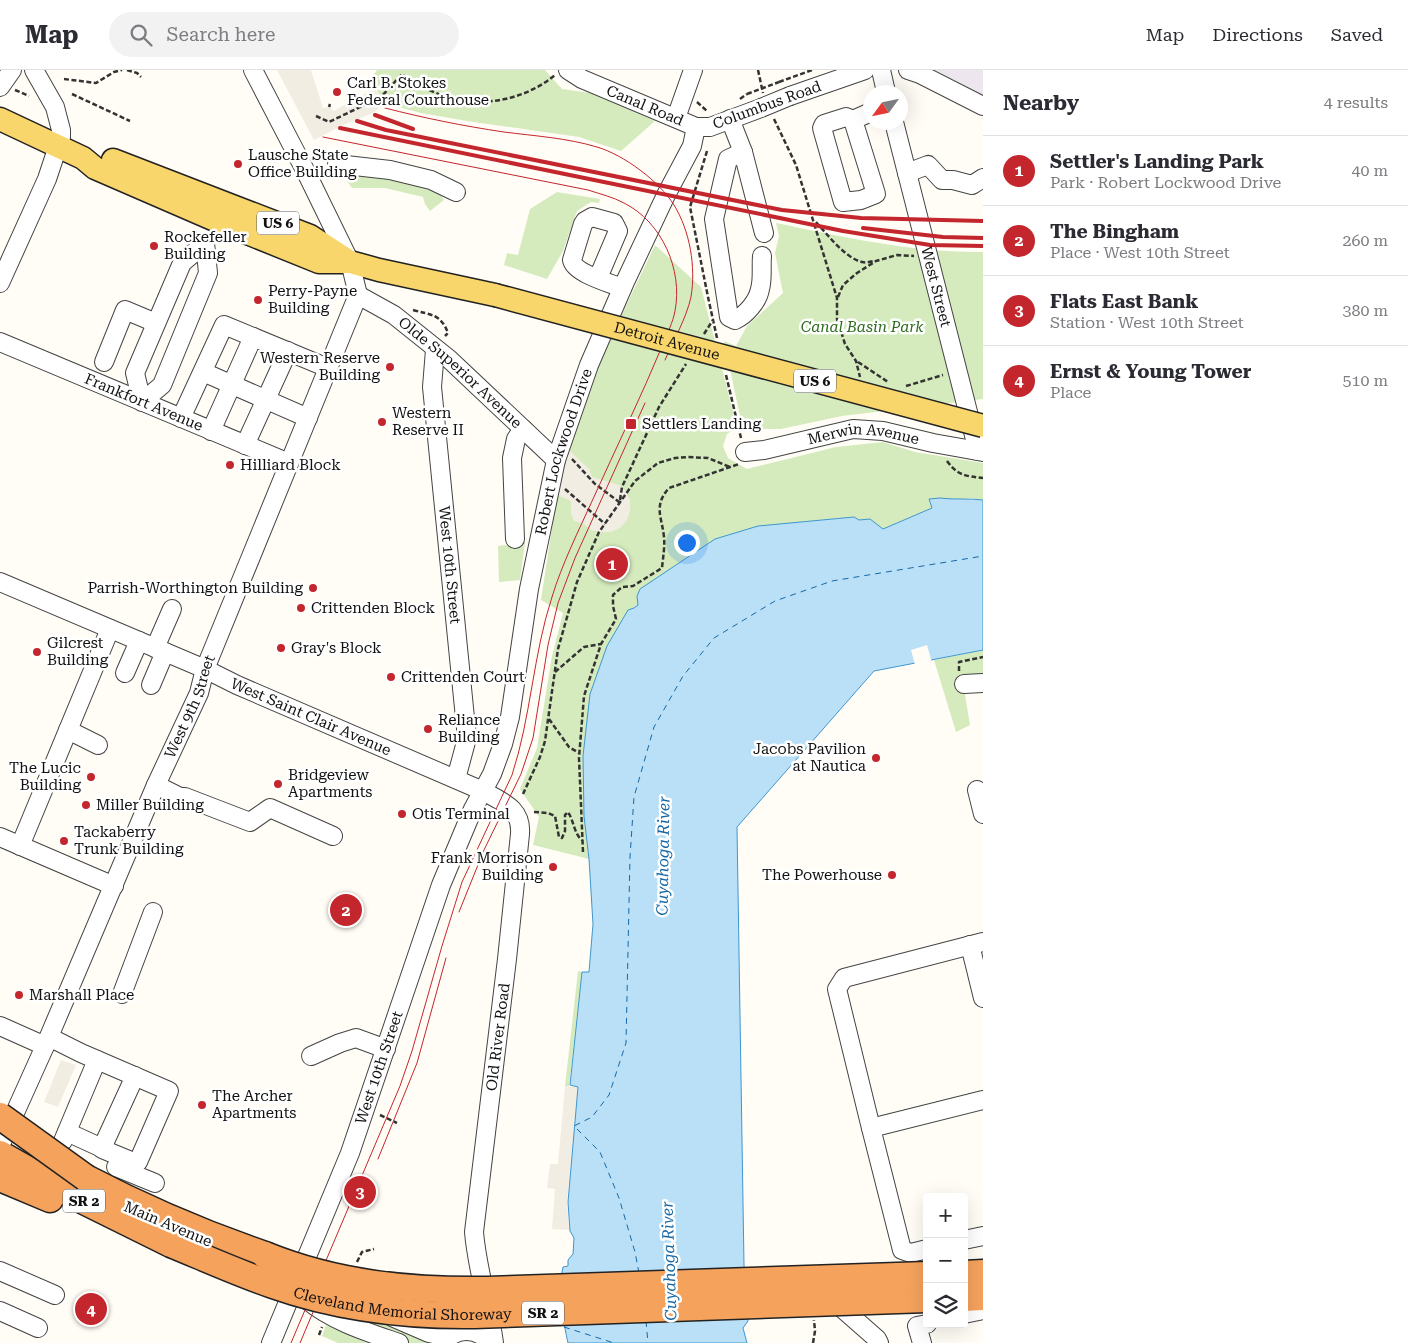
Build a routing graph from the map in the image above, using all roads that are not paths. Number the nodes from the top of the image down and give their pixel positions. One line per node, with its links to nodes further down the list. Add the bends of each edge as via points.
1 (12, 70): 10 (street)
2 (34, 70): 19 (street, via 55,107 61,130)
3 (253, 70): 30 (street)
4 (568, 70): 13 (street, Canal Road, via 582,80)
5 (693, 70): 13 (street)
6 (865, 70): 15 (street, Columbus Road, bridge)
7 (880, 70): 9 (street)
8 (908, 70): 11 (street)
9 (884, 85)
10 (4, 87)
11 (983, 106)
12 (863, 115): 16 (street)
13 (676, 118): 17 (street, Canal Road)
14 (0, 119): 19 (main road, US 6)
15 (730, 120): 17 (street, Columbus Road); 20 (street)
16 (853, 120): 16 (street, via 846,117 838,119 824,124 822,128 843,202 862,200 876,194)
17 (696, 128): 35 (street, Robert Lockwood Drive, via 692,146)
18 (896, 130): 23 (street, West Street)
19 (59, 146): 21 (main road, US 6); 34 (street)
20 (743, 152): 27 (street); 29 (street, via 728,159 714,220 730,317 735,320 754,302 760,289)
21 (83, 158): 26 (main road, US 6, via 95,168); 30 (main road, US 6, via 96,154 202,193 310,236)
22 (336, 164): 25 (street, via 390,170 431,180)
23 (907, 172): 24 (street, via 928,165 942,180 972,185); 50 (street, West Street)
24 (983, 178)
25 (456, 192)
26 (214, 220): 28 (street); 30 (main road, US 6, via 318,262)
27 (764, 233)
28 (205, 244): 31 (street); 32 (street)
29 (762, 256)
30 (350, 262): 36 (street); 53 (main road, Detroit Avenue / US 6, bridge, via 495,295)
31 (182, 263): 32 (street); 37 (street)
32 (208, 273): 46 (street)
33 (598, 278): 35 (street)
34 (0, 283)
35 (622, 288): 59 (street, Robert Lockwood Drive, via 589,365)
36 (358, 295): 40 (street, Olde Superior Avenue); 43 (street, West 9th Street)
37 (156, 323): 42 (street, via 126,310); 45 (street)
38 (253, 337): 41 (street); 44 (street, via 224,325); 47 (street)
39 (0, 342): 49 (street, Frankfort Avenue)
40 (439, 344): 54 (street, Olde Superior Avenue, via 449,359); 73 (street, West 10th Street, via 432,387 467,738)
41 (288, 351): 43 (street); 48 (street)
42 (104, 362)
43 (328, 368): 52 (street, West 9th Street)
44 (203, 372): 47 (street); 51 (street)
45 (135, 373): 46 (street); 49 (street)
46 (162, 385): 49 (street)
47 (231, 385): 48 (street); 55 (street)
48 (266, 400): 52 (street); 56 (street)
49 (142, 402): 51 (street, Frankfort Avenue)
50 (975, 407): 58 (street, West Street)
51 (181, 418): 55 (street, Frankfort Avenue)
52 (308, 418): 60 (street, West 9th Street)
53 (983, 426)
54 (523, 429): 59 (street, Olde Superior Avenue); 61 (street, via 516,439 512,458)
55 (211, 431): 56 (street, Frankfort Avenue)
56 (245, 445): 60 (street, Frankfort Avenue)
57 (744, 452): 58 (street, Merwin Avenue, via 853,429 883,431)
58 (980, 452)
59 (563, 458): 76 (street, Robert Lockwood Drive, via 529,589 510,718 492,774)
60 (289, 463): 66 (street, West 9th Street)
61 (515, 539)
62 (0, 582): 64 (street, West Saint Clair Avenue)
63 (172, 609): 65 (street)
64 (110, 628): 65 (street, West Saint Clair Avenue); 71 (street)
65 (153, 647): 66 (street, West Saint Clair Avenue); 67 (street); 70 (street)
66 (206, 669): 73 (street, West Saint Clair Avenue); 74 (street, West 9th Street, via 199,693)
67 (125, 672)
68 (983, 682): 69 (street)
69 (964, 684)
70 (151, 685)
71 (68, 730): 72 (street); 80 (street)
72 (98, 745)
73 (456, 779): 76 (street, West Saint Clair Avenue)
74 (156, 785): 78 (street, via 250,822 270,808); 81 (street, West 9th Street)
75 (977, 790): 77 (street)
76 (483, 791): 88 (street, West 10th Street, via 441,885); 116 (street, Old River Road, via 515,810 521,829 474,1232)
77 (983, 814)
78 (333, 836)
79 (0, 837): 80 (street)
80 (20, 846): 81 (street)
81 (114, 886): 87 (street, West 9th Street)
82 (154, 912): 84 (street)
83 (976, 944): 85 (street); 94 (street, via 844,978 837,989)
84 (122, 994)
85 (983, 998)
86 (0, 1026): 87 (street)
87 (47, 1041): 90 (street); 96 (street, West 9th Street)
88 (386, 1049): 89 (street, via 356,1038); 110 (street, West 10th Street, via 350,1153)
89 (311, 1056)
90 (97, 1060): 91 (street); 98 (street, via 65,1137)
91 (135, 1076): 98 (street); 98 (street, via 169,1091 138,1162)
92 (983, 1100): 94 (street)
93 (0, 1116): 98 (highway, bridge)
94 (872, 1128): 104 (street, via 902,1250 911,1253)
95 (0, 1134): 98 (highway, Cleveland Memorial Shoreway / SR 2, bridge)
96 (0, 1145): 110 (street, Main Avenue, via 47,1177 89,1200 264,1276)
97 (0, 1154): 103 (highway, Cleveland Memorial Shoreway / SR 2, via 76,1197)
98 (96, 1160): 100 (street); 108 (highway, Cleveland Memorial Shoreway / SR 2, bridge, via 124,1197 173,1219 280,1262 351,1280 397,1287 487,1290)
99 (0, 1178): 103 (highway, via 92,1218)
100 (155, 1183)
101 (983, 1236): 102 (street)
102 (968, 1239)
103 (171, 1244): 115 (highway, Cleveland Memorial Shoreway / SR 2, bridge, via 294,1292 357,1306 424,1314 475,1315)
104 (923, 1250)
105 (0, 1271): 112 (street)
106 (983, 1273): 107 (highway); 109 (street)
107 (968, 1274)
108 (923, 1275)
109 (968, 1277)
110 (297, 1283): 124 (street, Main Avenue, via 336,1288 385,1314); 125 (street, West 10th Street); 126 (street, Main Avenue, via 330,1316)
111 (923, 1286): 120 (street, via 831,1304)
112 (54, 1295)
113 (983, 1297): 114 (highway)
114 (968, 1298)
115 (923, 1299)
116 (487, 1300): 123 (street, via 480,1322); 127 (street, Old River Road)
117 (983, 1310): 119 (street)
118 (0, 1312): 122 (street)
119 (968, 1313)
120 (860, 1325): 128 (street); 129 (street)
121 (923, 1325): 130 (street, via 917,1326)
122 (38, 1328)
123 (470, 1330): 124 (street, via 454,1333); 127 (street)
124 (446, 1340)
125 (271, 1343)
126 (399, 1343)
127 (492, 1343)
128 (865, 1343)
129 (879, 1343)
130 (922, 1343)

